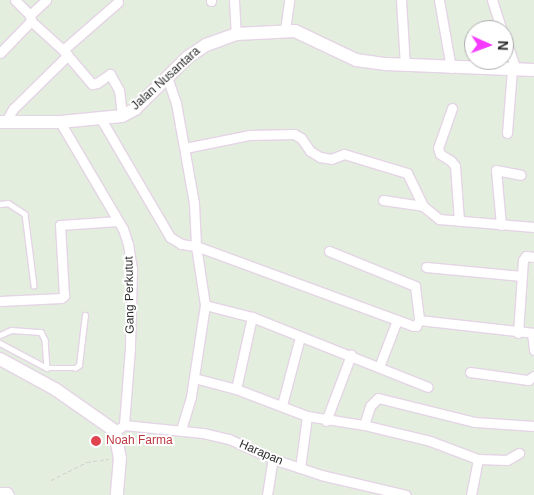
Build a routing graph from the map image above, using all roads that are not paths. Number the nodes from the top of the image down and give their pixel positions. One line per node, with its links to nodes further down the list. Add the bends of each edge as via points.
1 (15, 0): 9 (street)
2 (46, 0): 9 (street)
3 (234, 0): 12 (street)
4 (289, 0): 11 (street)
5 (401, 0): 15 (street)
6 (439, 0): 16 (street)
7 (492, 0): 10 (street)
8 (118, 2): 14 (street)
9 (30, 18): 13 (street); 14 (street)
10 (499, 20)
11 (285, 30): 12 (street, Jalan Nusantara); 15 (street, Jalan Nusantara, via 306,35 356,60)
12 (236, 34): 20 (street, Jalan Nusantara, via 206,45)
13 (0, 53)
14 (66, 53): 22 (street, via 95,85 110,74 119,90); 24 (street)
15 (405, 66): 16 (street, Jalan Nusantara)
16 (452, 68): 17 (street, Jalan Nusantara)
17 (464, 68)
18 (514, 70): 19 (street, Jalan Nusantara); 26 (street)
19 (534, 70)
20 (167, 77): 22 (street, Jalan Nusantara, via 135,109); 27 (street)
21 (452, 108): 33 (street, via 438,148 440,154 455,166)
22 (122, 116): 23 (street, Jalan Nusantara)
23 (101, 119): 25 (street, Jalan Nusantara); 36 (street, via 170,237 181,244)
24 (3, 122): 25 (street, Jalan Nusantara)
25 (60, 122): 32 (street, Gang Perkutut)
26 (508, 133)
27 (185, 148): 31 (street, via 249,135 294,134 320,157 331,159 344,154 408,173); 36 (street, via 194,203)
28 (521, 175): 34 (street, via 496,170)
29 (383, 200): 31 (street)
30 (0, 204): 41 (lane, via 8,203 25,214)
31 (423, 206): 33 (street, via 439,219)
32 (118, 221): 42 (street, via 60,225 64,296); 68 (street, Gang Perkutut, via 128,244 132,269 130,348)
33 (459, 221): 34 (street)
34 (500, 225): 35 (street)
35 (534, 226)
36 (196, 246): 43 (street); 46 (street)
37 (329, 251): 47 (street, via 415,286)
38 (534, 256): 40 (street, via 526,256 523,260)
39 (426, 267): 40 (street)
40 (522, 276): 48 (street)
41 (34, 285)
42 (0, 301)
43 (205, 305): 45 (street); 60 (street)
44 (85, 315): 56 (lane, via 79,365 75,368)
45 (252, 317): 51 (street); 62 (street)
46 (397, 320): 47 (street, via 416,326); 57 (street)
47 (418, 320): 48 (street)
48 (518, 333): 49 (street)
49 (533, 333): 53 (street)
50 (0, 335): 56 (lane, via 11,330 41,332 45,340)
51 (300, 337): 54 (street); 63 (street)
52 (0, 344): 56 (lane)
53 (534, 350)
54 (351, 355): 57 (street); 65 (street)
55 (0, 359): 68 (street)
56 (47, 368)
57 (379, 368): 61 (street)
58 (470, 372): 59 (street, via 528,380)
59 (534, 376)
60 (194, 378): 62 (street); 69 (street)
61 (428, 387)
62 (236, 389): 63 (street)
63 (282, 405): 64 (street)
64 (307, 416): 65 (street); 73 (street)
65 (326, 421): 66 (street)
66 (364, 425): 67 (street, via 370,406 378,398 468,421); 72 (street, via 430,441)
67 (534, 426)
68 (120, 428): 69 (street, Harapan); 77 (street)
69 (181, 429): 71 (street, Harapan, via 229,440)
70 (519, 453): 72 (street, via 507,460)
71 (273, 459): 73 (street, Harapan); 78 (street)
72 (478, 459): 80 (street)
73 (300, 468): 75 (street, Harapan)
74 (0, 492): 76 (street)
75 (379, 492): 79 (street, Harapan)
76 (9, 495)
77 (117, 495)
78 (267, 495)
79 (406, 495)
80 (471, 495)

